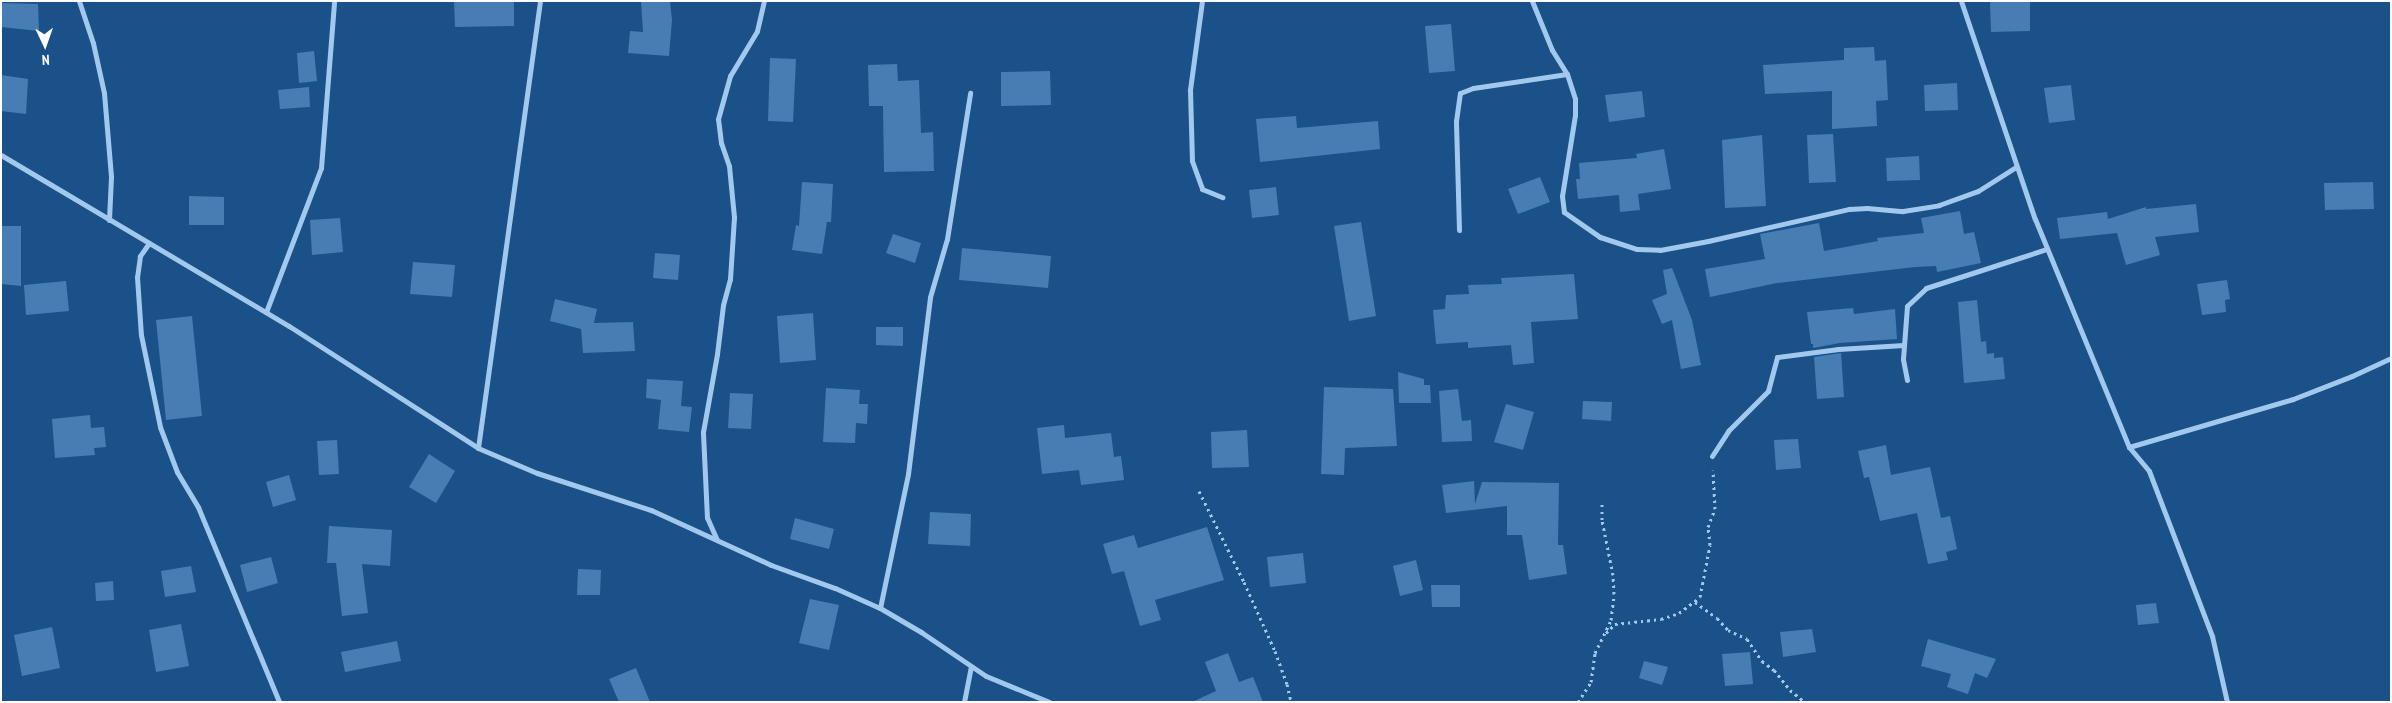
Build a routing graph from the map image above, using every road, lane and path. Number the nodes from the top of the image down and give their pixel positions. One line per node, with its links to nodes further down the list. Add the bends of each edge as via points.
1 (79, 1): 13 (street, via 104,92 111,177)
2 (334, 1): 17 (street, via 321,168)
3 (540, 1): 22 (street)
4 (764, 1): 26 (street, via 757,31 730,76 718,119 718,132 729,166 734,217 730,279 703,432 707,518)
5 (1202, 1): 12 (street, via 1190,90 1192,161 1202,189)
6 (1532, 1): 8 (street, via 1552,50)
7 (1961, 1): 11 (street)
8 (1567, 74): 11 (street, via 1575,100 1575,115 1562,196 1564,212 1600,237 1637,249 1688,246 1849,209 1903,211 1939,205 1978,191); 14 (street, via 1472,88 1460,93 1456,121)
9 (970, 93): 28 (street, via 947,239 930,297 908,474)
10 (1, 155): 13 (street)
11 (2016, 167): 16 (street)
12 (1222, 197)
13 (109, 220): 15 (street)
14 (1459, 230)
15 (148, 243): 17 (street); 31 (street, via 140,256 136,277 142,335 160,427 177,472 198,507)
16 (2047, 249): 18 (street, via 1926,288 1907,306); 21 (street)
17 (266, 312): 22 (street)
18 (1904, 345): 20 (street); 23 (street, via 1777,357 1768,391 1728,431)
19 (2391, 358): 21 (street, via 2293,399)
20 (1907, 380)
21 (2129, 447): 37 (street, via 2149,471 2212,636)
22 (478, 448): 26 (street, via 537,473 651,510)
23 (1712, 456): 27 (path, via 1715,510 1708,527 1710,545 1704,588 1700,598)
24 (1200, 491): 34 (path, via 1275,651)
25 (1602, 500): 29 (path, via 1602,520 1613,575 1613,602)
26 (717, 541): 28 (street)
27 (1694, 602): 29 (path, via 1679,614 1615,624); 36 (path, via 1728,630 1747,639 1762,661)
28 (880, 608): 30 (street)
29 (1606, 633): 35 (path, via 1595,653 1591,682)
30 (971, 667): 32 (street); 33 (street)
31 (279, 702)
32 (964, 702)
33 (1049, 702)
34 (1290, 702)
35 (1578, 702)
36 (1805, 702)
37 (2227, 702)

